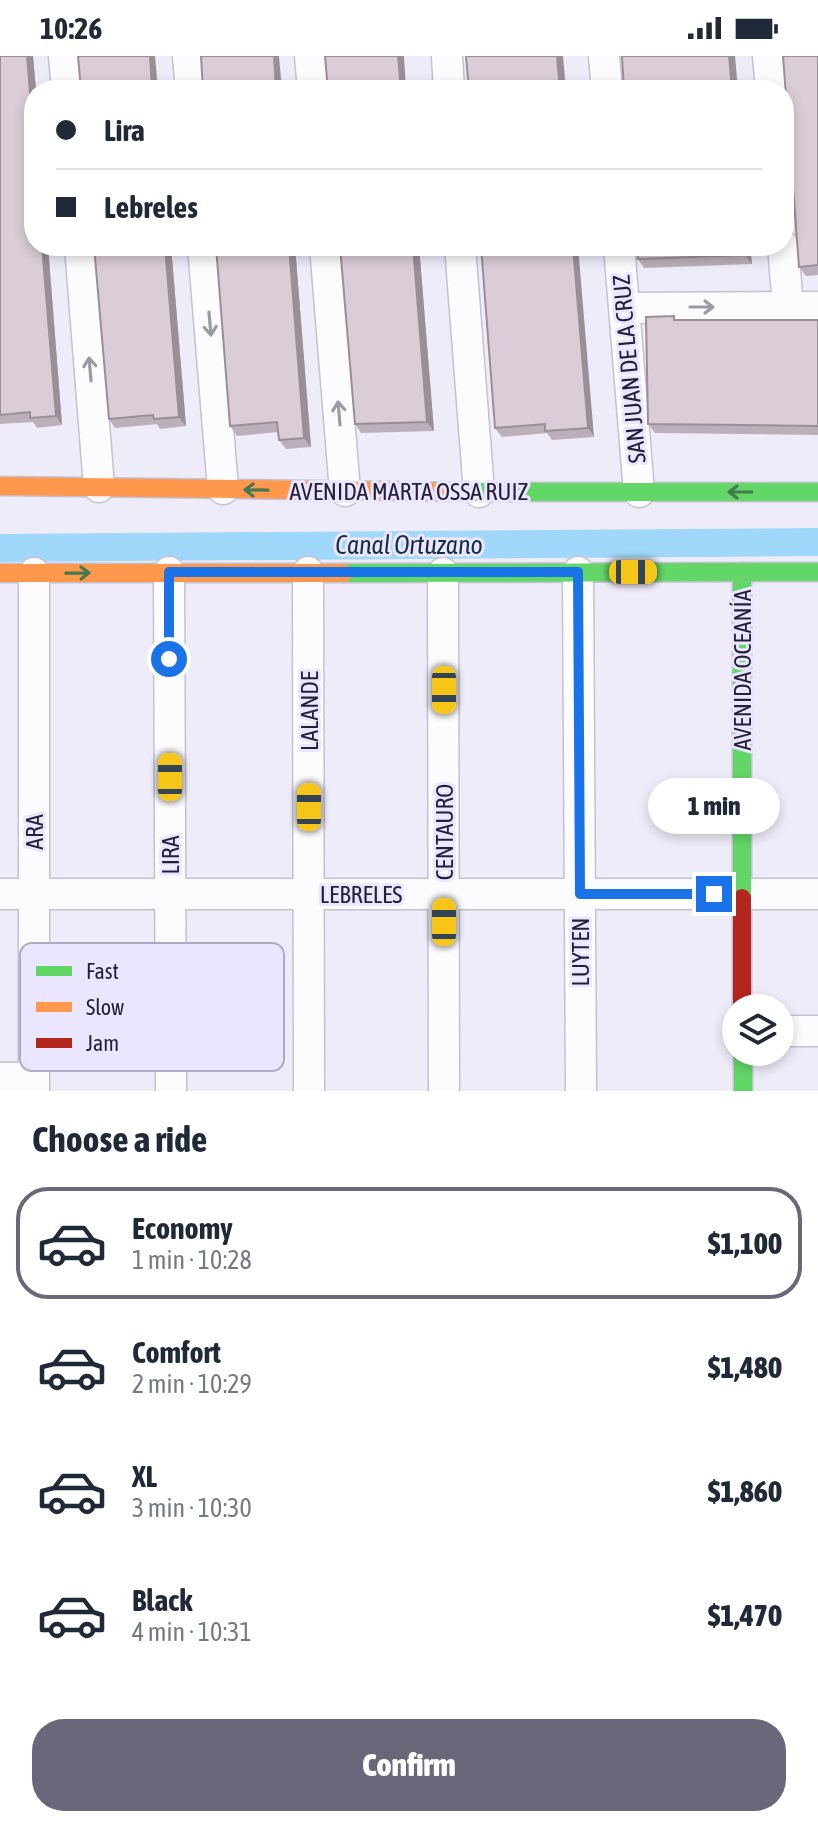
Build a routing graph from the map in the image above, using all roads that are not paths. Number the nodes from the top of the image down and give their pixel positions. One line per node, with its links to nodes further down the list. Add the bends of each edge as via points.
1 (64, 56): 7 (street)
2 (188, 56): 8 (street)
3 (310, 56): 9 (street)
4 (447, 56): 10 (street)
5 (604, 56): 11 (street)
6 (768, 56): 12 (street)
7 (66, 80)
8 (190, 80)
9 (312, 80)
10 (448, 80)
11 (606, 80)
12 (770, 80)
13 (81, 256): 22 (street, one-way to 13)
14 (204, 256): 23 (street, one-way to 23)
15 (326, 256): 24 (street, one-way to 15)
16 (461, 256): 25 (street)
17 (620, 256): 20 (street, SAN JUAN DE LA CRUZ)
18 (786, 256): 19 (street)
19 (803, 307): 20 (street, one-way to 19)
20 (624, 308): 26 (street, SAN JUAN DE LA CRUZ)
21 (0, 486): 22 (street, AVENIDA MARTA OSSA RUIZ)
22 (99, 487): 23 (street, AVENIDA MARTA OSSA RUIZ)
23 (223, 489): 24 (street, AVENIDA MARTA OSSA RUIZ, one-way to 23)
24 (345, 491): 25 (street, AVENIDA MARTA OSSA RUIZ)
25 (479, 492): 26 (street, AVENIDA MARTA OSSA RUIZ)
26 (639, 492): 27 (street, AVENIDA MARTA OSSA RUIZ, one-way to 26)
27 (818, 492)
28 (169, 572): 29 (street); 34 (street, one-way to 28); 38 (street, LIRA)
29 (308, 572): 35 (street); 39 (street, LALANDE)
30 (578, 572): 31 (street); 35 (street); 41 (street, LUYTEN)
31 (742, 572): 32 (street); 42 (street, AVENIDA OCEANÍA)
32 (818, 572)
33 (0, 573): 34 (street)
34 (34, 573): 36 (street, ARA)
35 (443, 573): 40 (street, CENTAURO)
36 (34, 893): 37 (street, LEBRELES); 38 (street, LEBRELES); 44 (street, ARA)
37 (0, 894)
38 (170, 894): 39 (street, LEBRELES); 45 (street, LIRA)
39 (309, 894): 40 (street, LEBRELES); 54 (street, LALANDE)
40 (444, 894): 41 (street, LEBRELES); 55 (street, CENTAURO)
41 (580, 894): 42 (street, LEBRELES); 56 (street, LUYTEN)
42 (742, 894): 43 (street, LEBRELES); 46 (street, AVENIDA OCEANÍA)
43 (818, 894)
44 (34, 943)
45 (170, 943)
46 (742, 994)
47 (794, 1031): 48 (street)
48 (818, 1031)
49 (743, 1066): 57 (street)
50 (171, 1071): 53 (street, LIRA)
51 (0, 1078): 52 (street)
52 (34, 1084)
53 (171, 1091)
54 (309, 1091)
55 (444, 1091)
56 (581, 1091)
57 (743, 1091)

